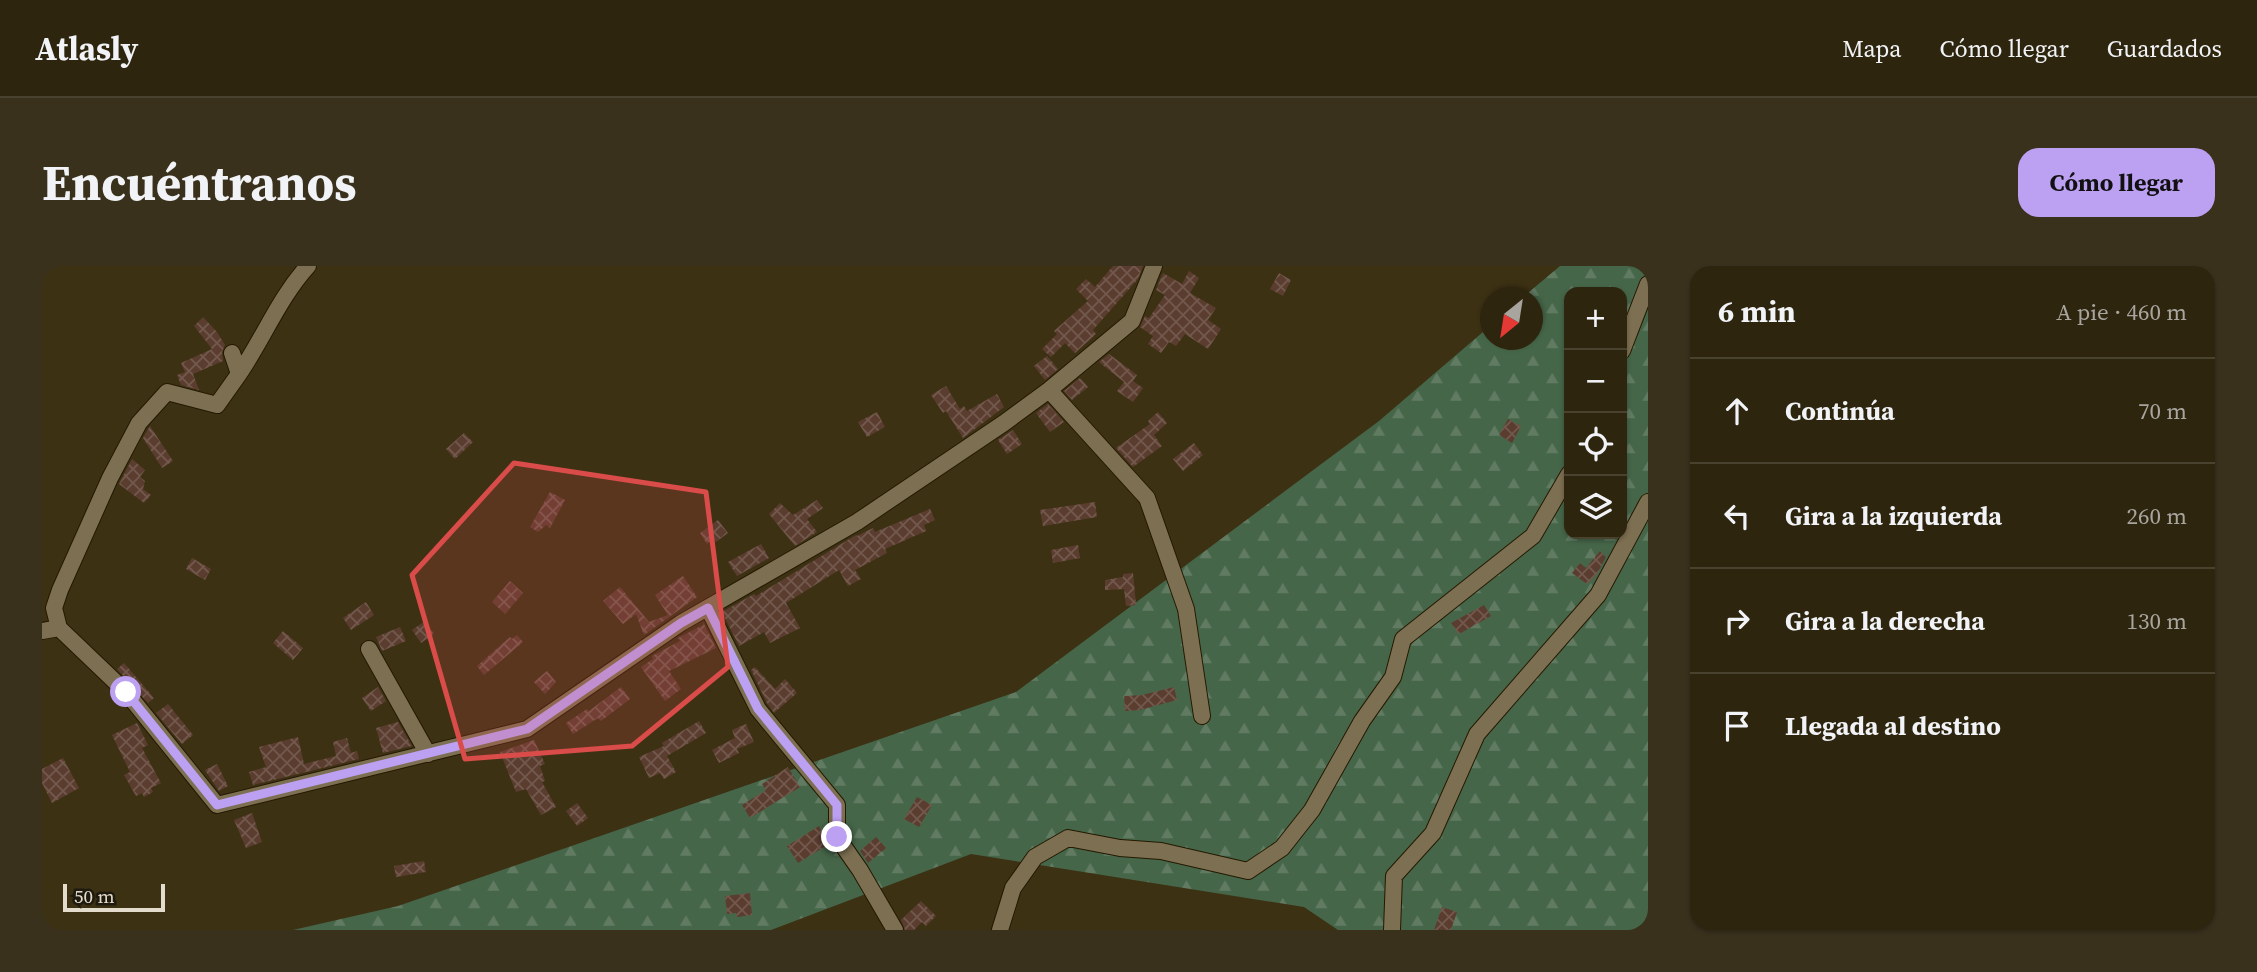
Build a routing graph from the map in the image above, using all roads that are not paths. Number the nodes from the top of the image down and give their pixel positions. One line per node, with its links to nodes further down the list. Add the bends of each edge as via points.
1 (308, 266): 6 (street)
2 (1154, 266): 7 (street, via 1132,321)
3 (1648, 284): 4 (street)
4 (1622, 350)
5 (232, 353): 6 (street)
6 (239, 374): 11 (street, via 217,405 167,392 139,423 60,590 54,608)
7 (1049, 390): 10 (street, via 857,522); 14 (street, via 1147,498 1186,609)
8 (1568, 476): 17 (street, via 1533,536 1403,639 1393,677 1362,721 1312,810 1283,848 1248,871 1161,851 1068,838 1035,857 1013,888)
9 (1648, 502): 18 (street, via 1598,595 1476,734 1433,833 1394,876)
10 (708, 608): 15 (street, via 527,729); 16 (street, via 758,709 837,805 837,837)
11 (59, 628): 12 (street); 15 (street, via 126,692 217,805)
12 (42, 631)
13 (369, 649): 15 (street)
14 (1202, 716)
15 (428, 754)
16 (895, 930)
17 (1000, 930)
18 (1392, 930)

